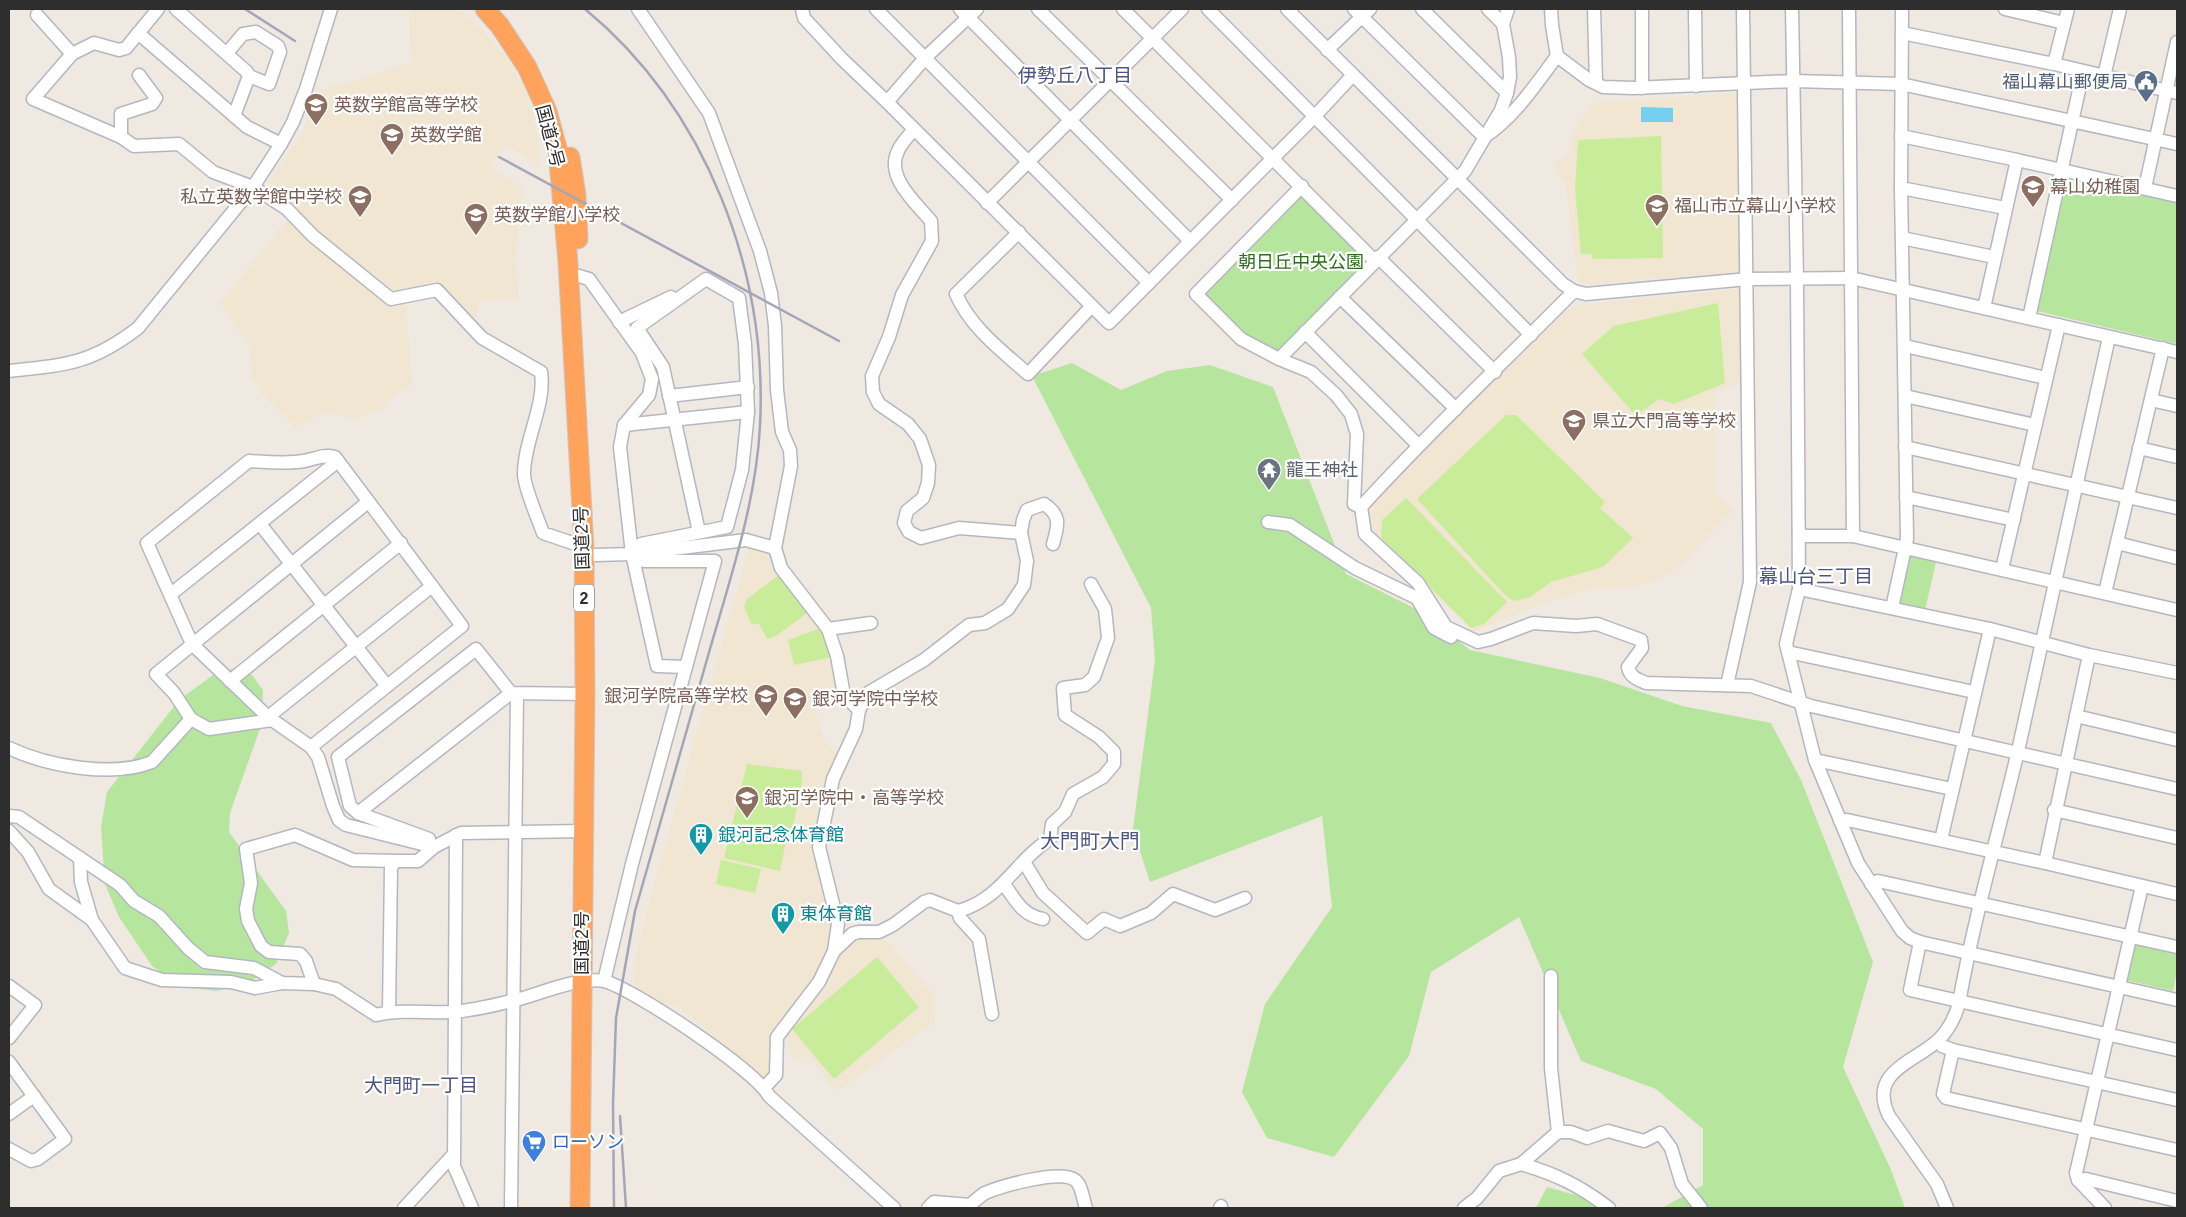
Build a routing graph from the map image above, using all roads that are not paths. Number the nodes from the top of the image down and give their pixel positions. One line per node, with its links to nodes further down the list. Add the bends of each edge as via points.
1 (158, 9): 34 (street)
2 (176, 9): 38 (street)
3 (331, 9): 68 (street, via 306,89)
4 (485, 9): 147 (highway, 国道2号 / 2, via 527,67 547,111 558,151)
5 (499, 9): 89 (highway, 国道2号 / 2, via 536,62 557,107 569,150 576,195)
6 (638, 9): 146 (street, via 709,113 760,251 771,293 777,390 782,432 790,450 791,466)
7 (802, 9): 58 (street, via 804,18)
8 (876, 9): 41 (street)
9 (1038, 9): 48 (street)
10 (1123, 9): 35 (street)
11 (1182, 9): 35 (street)
12 (1208, 9): 60 (street)
13 (1287, 9): 37 (street)
14 (1422, 9): 57 (street)
15 (1488, 9): 32 (street)
16 (1508, 9): 32 (street)
17 (1552, 9): 40 (street)
18 (1594, 9): 50 (street)
19 (1642, 9): 55 (street)
20 (1695, 9): 54 (street)
21 (1743, 9): 51 (street)
22 (1792, 9): 49 (street)
23 (1848, 9): 52 (street)
24 (1902, 9): 33 (street)
25 (2005, 9): 31 (street)
26 (2068, 9): 31 (street)
27 (2120, 9): 47 (street)
28 (1362, 11): 37 (street); 66 (street)
29 (968, 12): 41 (street); 61 (street)
30 (37, 15): 39 (street)
31 (2064, 23): 42 (street)
32 (1503, 24): 57 (street, via 1509,57)
33 (1902, 32): 42 (street); 53 (street)
34 (138, 33): 39 (street, via 126,48 119,50 94,43); 59 (street)
35 (1153, 39): 48 (street); 70 (street)
36 (2177, 42): 56 (street)
37 (1327, 50): 45 (street)
38 (227, 53): 46 (street); 46 (street, via 243,34 256,32 278,46 280,52 269,84)
39 (72, 54): 65 (street, via 33,99)
40 (1557, 56): 50 (street); 66 (street, via 1532,90 1496,129)
41 (926, 57): 58 (street); 72 (street)
42 (2054, 64): 43 (street)
43 (2083, 72): 47 (street); 62 (street)
44 (139, 75): 65 (street, via 156,98 152,104 121,114)
45 (1353, 75): 60 (street); 74 (street)
46 (249, 76): 59 (street)
47 (2104, 76): 56 (street)
48 (1111, 80): 61 (street); 80 (street)
49 (1794, 81): 51 (street); 52 (street); 92 (street)
50 (1596, 83): 55 (street, via 1603,87)
51 (1743, 83): 54 (street); 91 (street)
52 (1849, 83): 53 (street); 90 (street)
53 (1900, 84): 62 (street); 64 (street)
54 (1696, 86): 55 (street)
55 (1642, 88)
56 (2172, 92): 67 (street)
57 (1507, 93): 66 (street, via 1501,110)
58 (887, 102): 63 (street)
59 (234, 116): 68 (street, via 247,127)
60 (1314, 117): 70 (street); 83 (street)
61 (1071, 122): 72 (street); 86 (street)
62 (2072, 123): 67 (street); 73 (street)
63 (914, 129): 81 (street); 139 (street, via 897,152 896,173 904,190 931,221 932,241 902,295 872,376 873,392 879,404 908,424 920,439 929,465 924,498 907,511 904,523 909,532 921,538 959,528)
64 (1901, 136): 71 (street); 77 (street)
65 (122, 137): 76 (street, via 134,146 179,144 213,172)
66 (1484, 137): 74 (street)
67 (2156, 139): 69 (street); 78 (street)
68 (281, 144): 76 (street)
69 (2177, 144)
70 (1274, 158): 75 (street); 80 (street)
71 (2016, 160): 73 (street); 82 (street)
72 (1028, 164): 81 (street); 93 (street)
73 (2063, 170): 78 (street); 100 (street)
74 (1457, 179): 83 (street); 95 (street, via 1563,284)
75 (1302, 186): 88 (street); 109 (street, via 1196,294 1241,339)
76 (253, 187): 110 (street, via 138,328 116,344 76,363); 147 (street, via 287,209 313,236 391,299 437,290 482,338 541,372 543,384 529,435 523,476 543,533)
77 (1901, 188): 82 (street); 85 (street)
78 (2145, 188): 79 (street)
79 (2177, 196)
80 (1232, 200): 86 (street)
81 (988, 203): 84 (street)
82 (2005, 208): 87 (street)
83 (1416, 219): 88 (street); 104 (street)
84 (1018, 232): 98 (street); 98 (street, via 956,294 964,312 989,339 1028,374)
85 (1902, 238): 87 (street); 94 (street)
86 (1190, 241): 93 (street)
87 (1994, 257): 99 (street)
88 (1377, 259): 96 (street); 111 (street)
89 (579, 276): 101 (street, via 589,279); 147 (highway, 国道2号 / 2)
90 (1852, 278): 92 (street); 94 (street); 141 (street)
91 (1748, 279): 92 (street); 95 (street, via 1586,294); 173 (street, via 1750,582)
92 (1798, 279): 140 (street)
93 (1148, 283): 98 (street, via 1109,323)
94 (1904, 289): 99 (street); 106 (street)
95 (1574, 291): 104 (street)
96 (1340, 296): 103 (street); 118 (street)
97 (678, 299): 101 (street, via 673,295); 113 (street, via 706,280 739,298); 114 (street, via 637,328 663,367)
98 (1091, 307)
99 (1984, 308): 100 (street)
100 (2030, 318): 102 (street)
101 (620, 322): 121 (street, via 642,353 652,379 649,395)
102 (2059, 324): 105 (street); 112 (street)
103 (1305, 332): 109 (street); 123 (street)
104 (1531, 335): 111 (street)
105 (2110, 337): 107 (street); 129 (street)
106 (1905, 346): 112 (street); 115 (street)
107 (2162, 348): 108 (street); 116 (street)
108 (2177, 352)
109 (1279, 359): 133 (street, via 1311,372 1352,414 1356,434 1354,504)
110 (9, 371)
111 (1494, 372): 118 (street)
112 (2046, 378): 122 (street)
113 (748, 387): 114 (street); 119 (street)
114 (669, 396): 120 (street)
115 (1905, 396): 122 (street); 124 (street)
116 (2151, 400): 117 (street); 125 (street)
117 (2177, 406)
118 (1456, 409): 123 (street)
119 (748, 412): 120 (street); 138 (street, via 742,470 727,527)
120 (675, 420): 121 (street); 138 (street)
121 (624, 425): 148 (street, via 620,448)
122 (2035, 426): 128 (street)
123 (1418, 445): 133 (street)
124 (1905, 447): 128 (street); 131 (street)
125 (2139, 448): 126 (street); 130 (street)
126 (2177, 457)
127 (338, 461): 132 (street); 137 (street); 157 (street, via 327,455 304,461 249,461 147,543)
128 (2024, 472): 129 (street); 135 (street)
129 (2076, 484): 130 (street); 152 (street)
130 (2128, 496): 134 (street); 143 (street)
131 (1906, 497): 135 (street); 145 (street)
132 (368, 502): 142 (street); 150 (street)
133 (1361, 507): 164 (street, via 1365,534 1418,584 1446,627)
134 (2177, 508)
135 (2014, 520): 151 (street)
136 (1268, 522): 164 (street, via 1290,525 1355,568 1417,598 1434,628 1456,639)
137 (260, 524): 150 (street); 157 (street)
138 (699, 532): 148 (street, via 641,544)
139 (1021, 533): 144 (street, via 1028,510 1044,504 1055,511 1058,520); 179 (street, via 1027,561 1024,585 1008,609 985,623 969,626 924,660 868,693)
140 (1799, 534): 141 (street); 155 (street)
141 (1853, 536): 145 (street)
142 (401, 543): 154 (street); 158 (street)
143 (2117, 543): 149 (street); 156 (street)
144 (1053, 544)
145 (1906, 547): 151 (street); 159 (street)
146 (775, 548): 148 (street, via 746,540); 162 (street, via 781,568)
147 (589, 551): 148 (street); 177 (highway, 国道2号 / 2); 223 (highway, 国道2号 / 2, via 597,694)
148 (632, 554): 170 (street, via 657,666); 170 (street, via 644,561 715,561)
149 (2177, 558)
150 (291, 564): 158 (street); 166 (street)
151 (2002, 569): 152 (street)
152 (2054, 582): 156 (street); 165 (street)
153 (1091, 584): 206 (street, via 1105,609 1108,638 1094,677 1085,685 1063,688 1065,715 1099,736 1114,752 1114,764 1103,777 1073,794 1065,812 1052,824 1050,839)
154 (432, 586): 167 (street); 174 (street, via 462,626)
155 (1799, 589): 159 (street); 168 (street, via 1786,644)
156 (2105, 593): 160 (street)
157 (170, 594): 166 (street)
158 (324, 605): 167 (street); 172 (street)
159 (1892, 608): 163 (street)
160 (2177, 610)
161 (871, 623): 162 (street)
162 (828, 629): 179 (street, via 844,695)
163 (1990, 629): 165 (street); 175 (street)
164 (1472, 639): 173 (street, via 1478,642 1491,639 1533,623 1596,624 1641,640 1642,648 1628,667 1635,678 1646,683)
165 (2042, 643): 169 (street); 187 (street)
166 (192, 644): 172 (street); 182 (street, via 156,674 174,693)
167 (356, 647): 174 (street); 181 (street)
168 (1788, 652): 175 (street); 178 (street)
169 (2089, 654): 171 (street); 180 (street)
170 (686, 667): 223 (street, via 632,864)
171 (2177, 673)
172 (230, 680): 181 (street)
173 (1727, 685): 178 (street, via 1751,686)
174 (387, 686): 185 (street)
175 (1974, 692): 183 (street)
176 (514, 693): 177 (street); 193 (street); 193 (street, via 476,649 338,757 350,806); 198 (street)
177 (585, 694): 197 (highway, 国道2号 / 2)
178 (1800, 703): 183 (street); 188 (street)
179 (859, 710): 220 (street, via 856,729 833,779 820,847 838,924)
180 (2076, 716): 184 (street); 189 (street)
181 (270, 718): 182 (street, via 209,729); 185 (street)
182 (191, 720): 186 (street, via 152,762 144,766 104,769 55,764 29,758)
183 (1964, 740): 187 (street); 190 (street)
184 (2177, 740)
185 (311, 747): 202 (street, via 318,757 339,820 346,825)
186 (9, 748)
187 (2017, 754): 189 (street); 203 (street)
188 (1815, 760): 190 (street); 195 (street)
189 (2065, 765): 191 (street); 192 (street)
190 (1952, 789): 201 (street)
191 (2177, 789)
192 (2054, 810): 200 (street); 207 (street)
193 (358, 813): 202 (street)
194 (9, 816): 204 (street, via 19,817)
195 (1840, 821): 201 (street); 209 (street)
196 (9, 831): 216 (street, via 28,852 49,889)
197 (583, 831): 198 (street); 223 (highway, 国道2号 / 2)
198 (515, 832): 199 (street); 228 (street)
199 (456, 835): 202 (street); 232 (street)
200 (2177, 838)
201 (1941, 840): 203 (street)
202 (437, 845): 205 (street, via 418,860)
203 (1994, 852): 207 (street); 213 (street)
204 (80, 858): 216 (street, via 80,882); 224 (street, via 159,916 205,962 254,968)
205 (396, 861): 225 (street, via 353,860 295,835 246,849 251,883 246,909 248,921 261,946 269,952 300,954); 231 (street, via 391,867)
206 (1024, 862): 208 (street); 212 (street, via 1043,892 1087,932 1104,919 1120,926 1152,913 1172,894 1215,910)
207 (2044, 863): 210 (street)
208 (1004, 884): 214 (street, via 979,902); 215 (street, via 1031,917)
209 (1871, 884): 213 (street, via 1878,881); 218 (street, via 1906,936)
210 (2142, 886): 211 (street); 217 (street)
211 (2177, 894)
212 (1245, 898)
213 (1980, 903): 217 (street); 221 (street)
214 (958, 911): 220 (street, via 930,900 879,932 852,934); 233 (street, via 960,918 979,939)
215 (1044, 919)
216 (92, 920): 224 (street, via 125,968 162,980 231,982 255,988)
217 (2131, 936): 219 (street); 227 (street)
218 (1920, 942): 221 (street); 229 (street, via 1910,990)
219 (2177, 948)
220 (834, 951): 241 (street, via 819,982 777,1037 776,1075)
221 (1968, 954): 227 (street); 229 (street)
222 (1551, 976): 246 (street, via 1552,1068)
223 (593, 981): 228 (street); 241 (street, via 668,1015); 256 (highway, 国道2号 / 2); 257 (highway, 国道2号 / 2)
224 (282, 983): 225 (street)
225 (314, 984): 231 (street, via 336,989 376,1015)
226 (9, 986): 235 (street, via 35,1006)
227 (2119, 986): 230 (street); 234 (street)
228 (515, 1000): 232 (street); 255 (street)
229 (1959, 1000): 234 (street); 236 (street, via 1948,1028)
230 (2177, 1000)
231 (389, 1012): 232 (street)
232 (454, 1012): 249 (street)
233 (992, 1014)
234 (2108, 1034): 238 (street); 240 (street)
235 (9, 1038)
236 (1938, 1041): 237 (street); 264 (street, via 1897,1068 1889,1078 1884,1097 1889,1116 1937,1184)
237 (1953, 1050): 240 (street); 245 (street, via 1942,1094 1946,1098)
238 (2177, 1050)
239 (9, 1062): 242 (street)
240 (2097, 1082): 243 (street); 245 (street)
241 (764, 1088): 258 (street)
242 (34, 1096): 244 (street); 247 (street, via 65,1139 31,1161)
243 (2177, 1100)
244 (9, 1114)
245 (2087, 1130): 248 (street); 251 (street, via 2076,1173)
246 (1558, 1132): 250 (street); 263 (street, via 1571,1132 1587,1138 1608,1131 1644,1141 1660,1133 1671,1148 1682,1184)
247 (9, 1149)
248 (2177, 1150)
249 (453, 1155): 253 (street); 254 (street, via 455,1172)
250 (1521, 1164): 261 (street, via 1499,1171 1477,1198); 262 (street, via 1551,1173 1584,1189)
251 (2078, 1180): 252 (street); 265 (street)
252 (2177, 1201)
253 (404, 1208)
254 (472, 1208)
255 (511, 1208)
256 (580, 1208)
257 (590, 1208)
258 (894, 1208)
259 (928, 1208): 260 (street, via 934,1202 970,1205 983,1194 999,1188 1055,1175 1078,1183)
260 (1086, 1208)
261 (1464, 1208)
262 (1609, 1208)
263 (1701, 1208)
264 (1947, 1208)
265 (2105, 1208)

